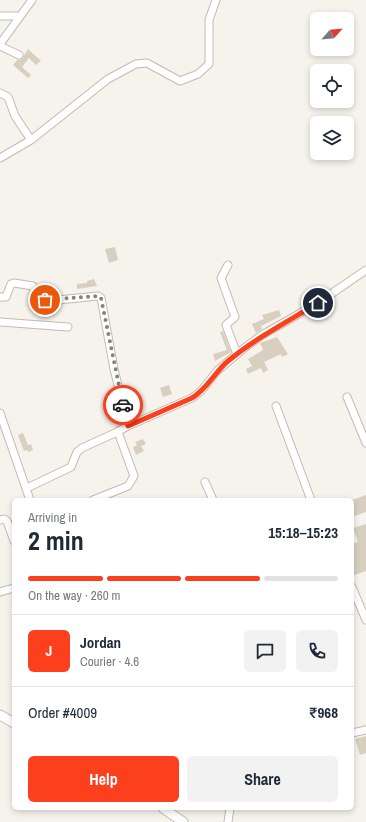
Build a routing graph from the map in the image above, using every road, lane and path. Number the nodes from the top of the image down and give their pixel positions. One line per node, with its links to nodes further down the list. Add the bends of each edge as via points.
1 (32, 0): 4 (street)
2 (216, 0): 8 (street, via 209,20 210,61 204,71 180,81 148,64 136,64 101,84)
3 (0, 16): 4 (street)
4 (19, 16): 5 (street)
5 (0, 45): 6 (street)
6 (19, 55)
7 (0, 93): 8 (street, via 8,97 15,115)
8 (31, 140): 9 (street)
9 (0, 158)
10 (228, 265): 15 (street, via 221,278 235,317 226,325)
11 (366, 270): 15 (street, via 318,303 262,335)
12 (0, 297): 19 (street, via 6,297 11,284 14,283 33,286 35,297 45,300 98,296 101,298)
13 (0, 322): 14 (street)
14 (68, 327)
15 (237, 354): 19 (street, via 218,370 201,392 192,398)
16 (347, 397): 21 (street)
17 (276, 406): 27 (street)
18 (0, 414): 23 (street)
19 (128, 426): 20 (street)
20 (118, 432): 23 (street, via 80,450 71,467); 25 (street, via 134,478 128,486)
21 (366, 443)
22 (205, 482): 26 (street)
23 (27, 488): 24 (street)
24 (30, 498)
25 (98, 498)
26 (212, 498)
27 (310, 498)
28 (0, 520): 29 (street, via 6,520)
29 (12, 536)
30 (12, 589): 31 (street)
31 (0, 592)
32 (354, 592): 33 (street)
33 (366, 620)
34 (0, 715): 35 (street)
35 (12, 722)
36 (366, 730): 37 (street)
37 (354, 733)
38 (167, 810): 40 (street)
39 (230, 810): 41 (street)
40 (183, 822)
41 (228, 822)

